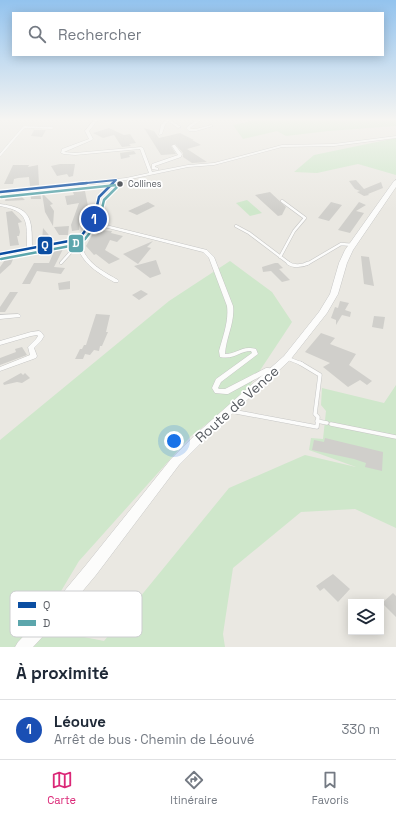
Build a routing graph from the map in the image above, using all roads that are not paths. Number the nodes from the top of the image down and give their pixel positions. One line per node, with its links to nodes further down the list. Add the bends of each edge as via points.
1 (63, 150): 2 (street, via 64,153 75,154)
2 (117, 150)
3 (142, 150): 7 (street)
4 (177, 150): 6 (street, via 180,156 152,166 155,169)
5 (266, 150): 6 (street, via 214,164)
6 (166, 170): 7 (street)
7 (151, 174): 8 (street)
8 (116, 180): 10 (street); 13 (street, via 99,197)
9 (396, 182): 16 (main road, Route de Vence)
10 (0, 192)
11 (282, 201): 19 (lane, via 305,218 299,223)
12 (0, 205): 17 (street, via 15,208 25,214 29,224)
13 (92, 223): 15 (street); 27 (street, via 198,249 211,257 231,313 222,355 234,356 250,349 254,350 255,354 218,381 214,388 217,391 226,392 263,372)
14 (236, 226): 19 (lane)
15 (77, 242): 17 (street); 20 (lane); 21 (street, via 83,257 90,265)
16 (353, 245): 19 (lane, via 341,244 305,265 291,265); 25 (main road, Route de Vence, via 343,263 334,294 323,313)
17 (29, 248): 18 (street)
18 (0, 254)
19 (280, 257)
20 (61, 263)
21 (116, 281)
22 (18, 316): 23 (street)
23 (0, 317)
24 (0, 343): 26 (street, via 31,334 39,333 41,336 31,347 34,356)
25 (287, 358): 27 (main road, Route de Vence); 29 (lane, via 320,375 315,414)
26 (0, 369)
27 (274, 371): 28 (main road, Route de Vence)
28 (230, 410): 29 (lane, via 316,427); 31 (main road, Route de Vence, via 175,462)
29 (317, 421): 30 (lane)
30 (396, 437)
31 (73, 591)
32 (32, 637): 33 (main road, Route de Vence)
33 (23, 647)

